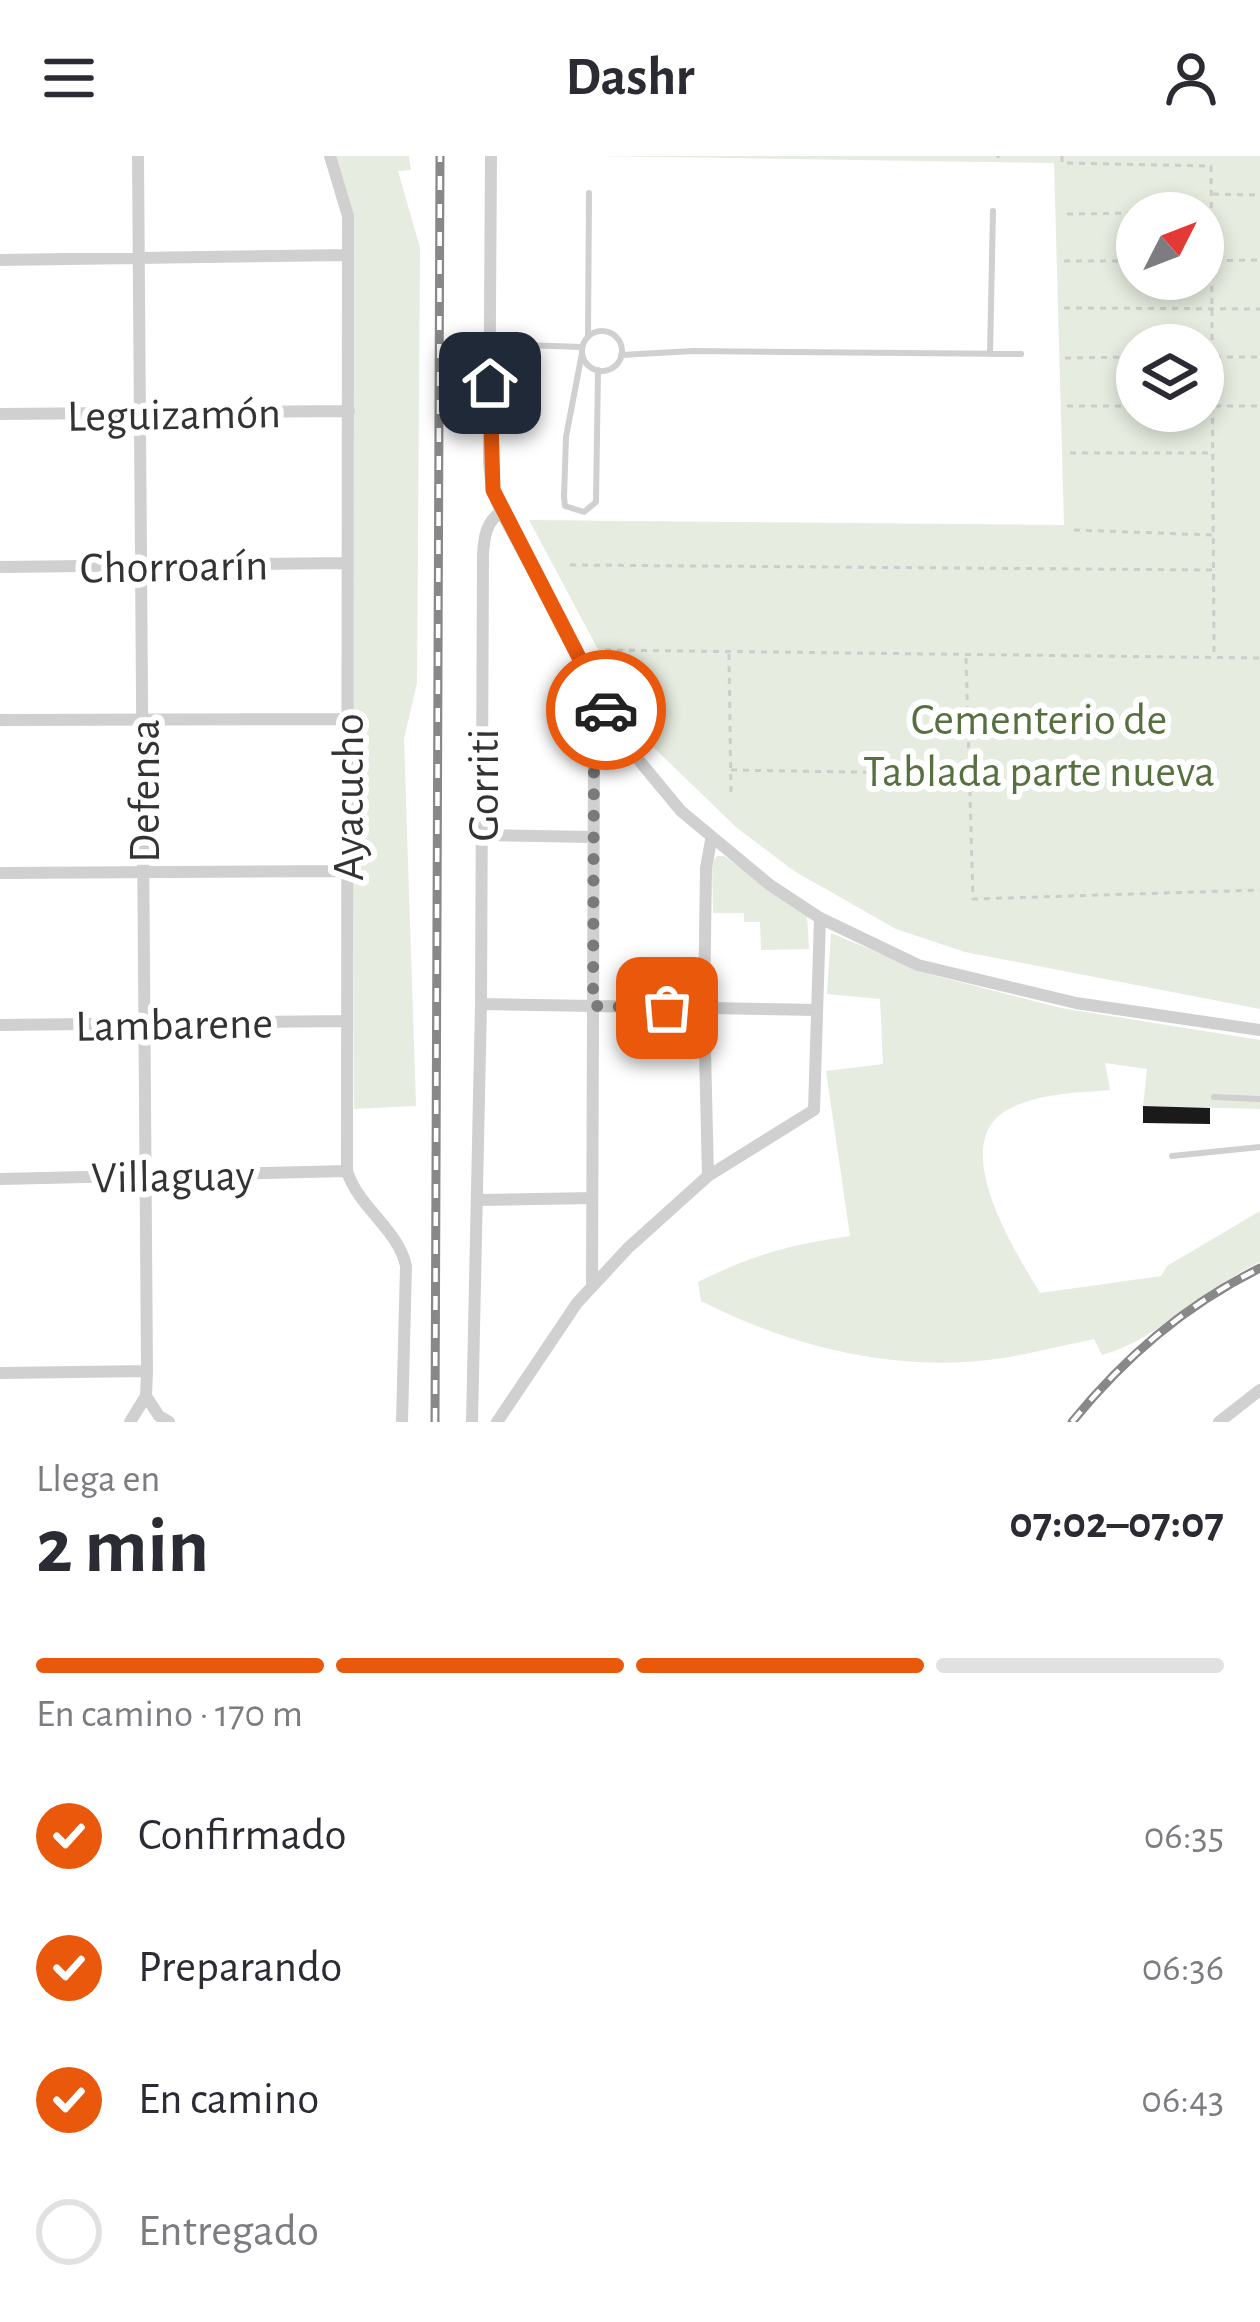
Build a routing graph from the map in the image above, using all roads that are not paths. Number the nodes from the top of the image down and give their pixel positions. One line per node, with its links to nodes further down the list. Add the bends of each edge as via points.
1 (138, 156): 7 (street, Defensa)
2 (330, 156): 6 (street, Ayacucho, via 348,216)
3 (490, 156): 10 (street)
4 (589, 193): 9 (lane)
5 (993, 211): 12 (lane)
6 (348, 255): 7 (street); 16 (street, Ayacucho)
7 (139, 259): 8 (street); 17 (street, Defensa)
8 (0, 260)
9 (588, 337): 11 (lane); 14 (lane, via 611,334)
10 (490, 344): 11 (lane); 19 (street, via 489,463)
11 (582, 350): 15 (lane); 15 (lane, via 566,437 564,497 573,511 596,502)
12 (990, 354): 13 (lane); 14 (lane)
13 (1021, 354)
14 (621, 355): 15 (lane)
15 (598, 370)
16 (349, 411): 17 (street, Leguizamón); 20 (street, Ayacucho)
17 (140, 412): 18 (street, Leguizamón); 21 (street, Defensa)
18 (0, 414)
19 (501, 512): 23 (street); 27 (street, Gorriti, via 486,532 483,555)
20 (349, 563): 21 (street, Chorroarín); 25 (street, Ayacucho)
21 (140, 565): 22 (street, Chorroarín); 24 (street, Defensa)
22 (0, 567)
23 (607, 709): 28 (street, via 594,742); 29 (street, via 655,782)
24 (143, 719): 25 (street); 26 (street); 31 (street, Defensa)
25 (347, 719): 30 (street, Ayacucho)
26 (0, 720)
27 (481, 835): 28 (street); 34 (street, Gorriti)
28 (593, 837): 35 (street)
29 (711, 840): 33 (street); 36 (street)
30 (347, 871): 31 (street); 38 (street, Ayacucho)
31 (144, 872): 32 (street); 39 (street, Defensa)
32 (0, 873)
33 (820, 918): 37 (street); 41 (street, via 976,981)
34 (481, 1004): 35 (street); 51 (street, Gorriti)
35 (593, 1006): 36 (street); 50 (street)
36 (704, 1010): 37 (street); 47 (street)
37 (817, 1010): 47 (street, via 818,1104)
38 (347, 1021): 39 (street, Lambarene); 46 (street, Ayacucho)
39 (146, 1023): 40 (street, Lambarene); 49 (street, Defensa)
40 (0, 1025)
41 (1260, 1030)
42 (1214, 1097): 43 (lane)
43 (1260, 1099)
44 (1260, 1147): 45 (lane)
45 (1172, 1156)
46 (347, 1171): 49 (street, Villaguay); 59 (street, via 404,1255)
47 (708, 1176): 52 (street)
48 (0, 1178): 49 (street, Villaguay)
49 (145, 1178): 53 (street, Defensa)
50 (592, 1198): 51 (street); 52 (street)
51 (478, 1200): 60 (street, Gorriti)
52 (592, 1285): 61 (street)
53 (147, 1371): 54 (street); 56 (street, Defensa)
54 (0, 1373)
55 (1260, 1390): 62 (street)
56 (146, 1396): 57 (street, Defensa); 58 (street)
57 (130, 1422)
58 (169, 1422)
59 (402, 1422)
60 (472, 1422)
61 (496, 1422)
62 (1219, 1422)

